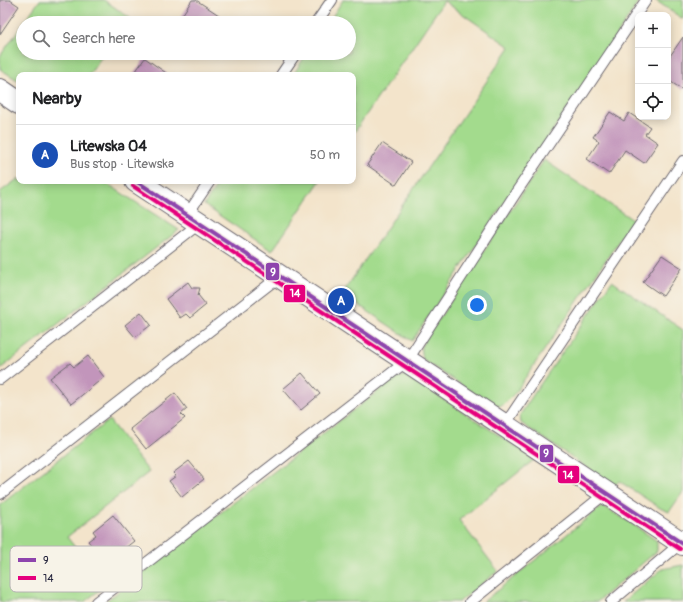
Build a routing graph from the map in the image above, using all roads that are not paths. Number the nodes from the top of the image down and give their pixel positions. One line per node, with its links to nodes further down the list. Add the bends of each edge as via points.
1 (332, 0): 3 (lane)
2 (646, 0): 13 (lane, via 517,191)
3 (321, 16)
4 (291, 60): 5 (lane)
5 (283, 72)
6 (0, 90): 7 (street)
7 (16, 101)
8 (683, 161): 15 (lane)
9 (141, 184): 11 (street)
10 (209, 184): 11 (lane)
11 (194, 219): 12 (street); 14 (lane)
12 (280, 276): 13 (street); 17 (lane)
13 (407, 361): 15 (street); 19 (lane)
14 (0, 379)
15 (504, 426): 16 (street)
16 (606, 493): 18 (street); 22 (lane)
17 (0, 494)
18 (682, 543): 23 (lane)
19 (142, 566)
20 (109, 592): 21 (lane)
21 (96, 602)
22 (470, 602)
23 (610, 602)

